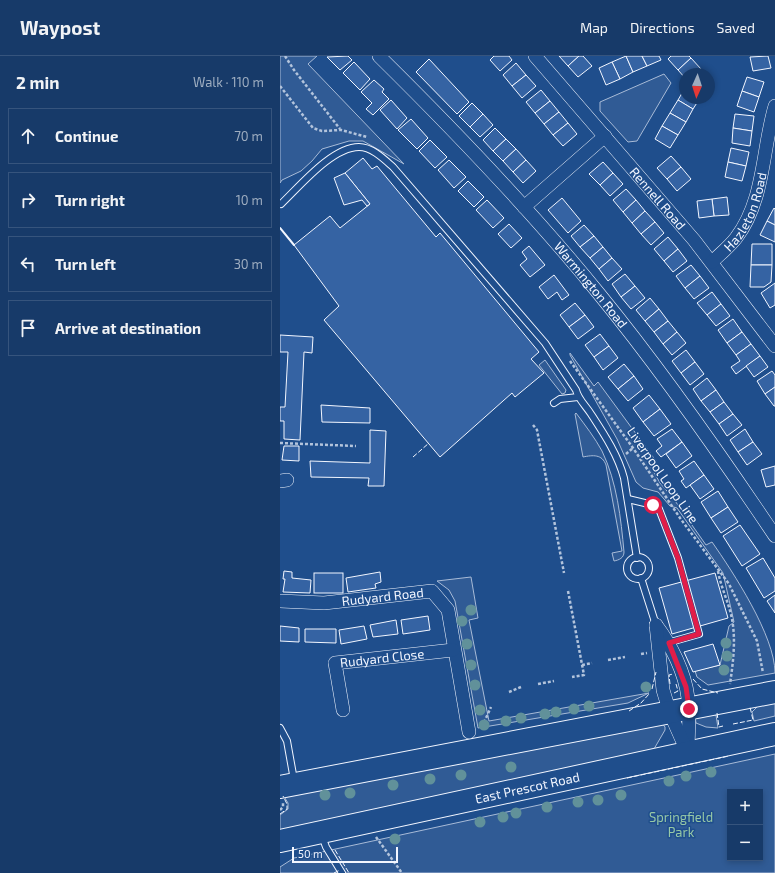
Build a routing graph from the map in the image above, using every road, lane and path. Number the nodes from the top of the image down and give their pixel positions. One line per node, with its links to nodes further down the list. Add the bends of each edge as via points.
1 (285, 56): 5 (path)
2 (535, 56): 6 (street, Rennell Road)
3 (386, 59): 8 (street, Warmington Road)
4 (775, 106): 9 (street, Hazleton Road, via 763,171 752,208 736,238)
5 (341, 130)
6 (605, 136): 8 (street); 9 (street, Rennell Road)
7 (281, 204): 12 (lane, via 326,162 347,150 360,147 376,152 393,167 545,343)
8 (524, 207): 20 (street, Warmington Road, via 600,294 658,369)
9 (712, 262): 10 (street, Rennell Road)
10 (775, 346)
11 (567, 356): 17 (path, Liverpool Loop Line)
12 (578, 397): 13 (lane, via 560,399); 19 (lane, via 606,436 622,468)
13 (554, 403)
14 (533, 425): 23 (path, via 537,430)
15 (280, 443): 16 (path)
16 (356, 446)
17 (633, 448): 18 (path); 22 (path, Liverpool Loop Line)
18 (626, 455)
19 (628, 499): 21 (lane); 28 (lane, via 659,509 680,566 699,634)
20 (775, 536)
21 (637, 558): 24 (lane, via 644,559 648,565 648,571); 24 (lane, via 629,563 627,569 632,577)
22 (718, 571): 36 (path, Liverpool Loop Line, via 729,584 757,640); 41 (path, via 733,629)
23 (564, 573)
24 (642, 578): 27 (lane)
25 (568, 591): 35 (path)
26 (280, 601): 29 (street, Rudyard Road, via 324,603 432,591 448,610)
27 (656, 625): 28 (street)
28 (663, 644): 46 (street, via 664,690); 46 (street, via 686,687)
29 (453, 650): 45 (street, Rudyard Close, via 335,663); 48 (street, Rudyard Road)
30 (645, 653): 31 (path)
31 (641, 654)
32 (625, 657): 33 (path)
33 (608, 660)
34 (592, 663): 35 (path)
35 (582, 665): 37 (path, via 584,675)
36 (763, 673)
37 (572, 677)
38 (554, 681): 39 (path)
39 (538, 684)
40 (521, 687): 42 (path)
41 (729, 687)
42 (509, 692)
43 (775, 692): 46 (highway)
44 (491, 707): 48 (path)
45 (343, 710)
46 (680, 711): 50 (street); 50 (street); 51 (highway)
47 (280, 728): 51 (lane, via 287,741)
48 (474, 731)
49 (775, 734): 50 (highway, East Prescot Road)
50 (688, 753): 52 (highway, East Prescot Road)
51 (287, 785)
52 (321, 832): 54 (highway, East Prescot Road); 55 (lane, via 326,847)
53 (376, 837): 56 (path)
54 (280, 841)
55 (342, 873)
56 (402, 873)

